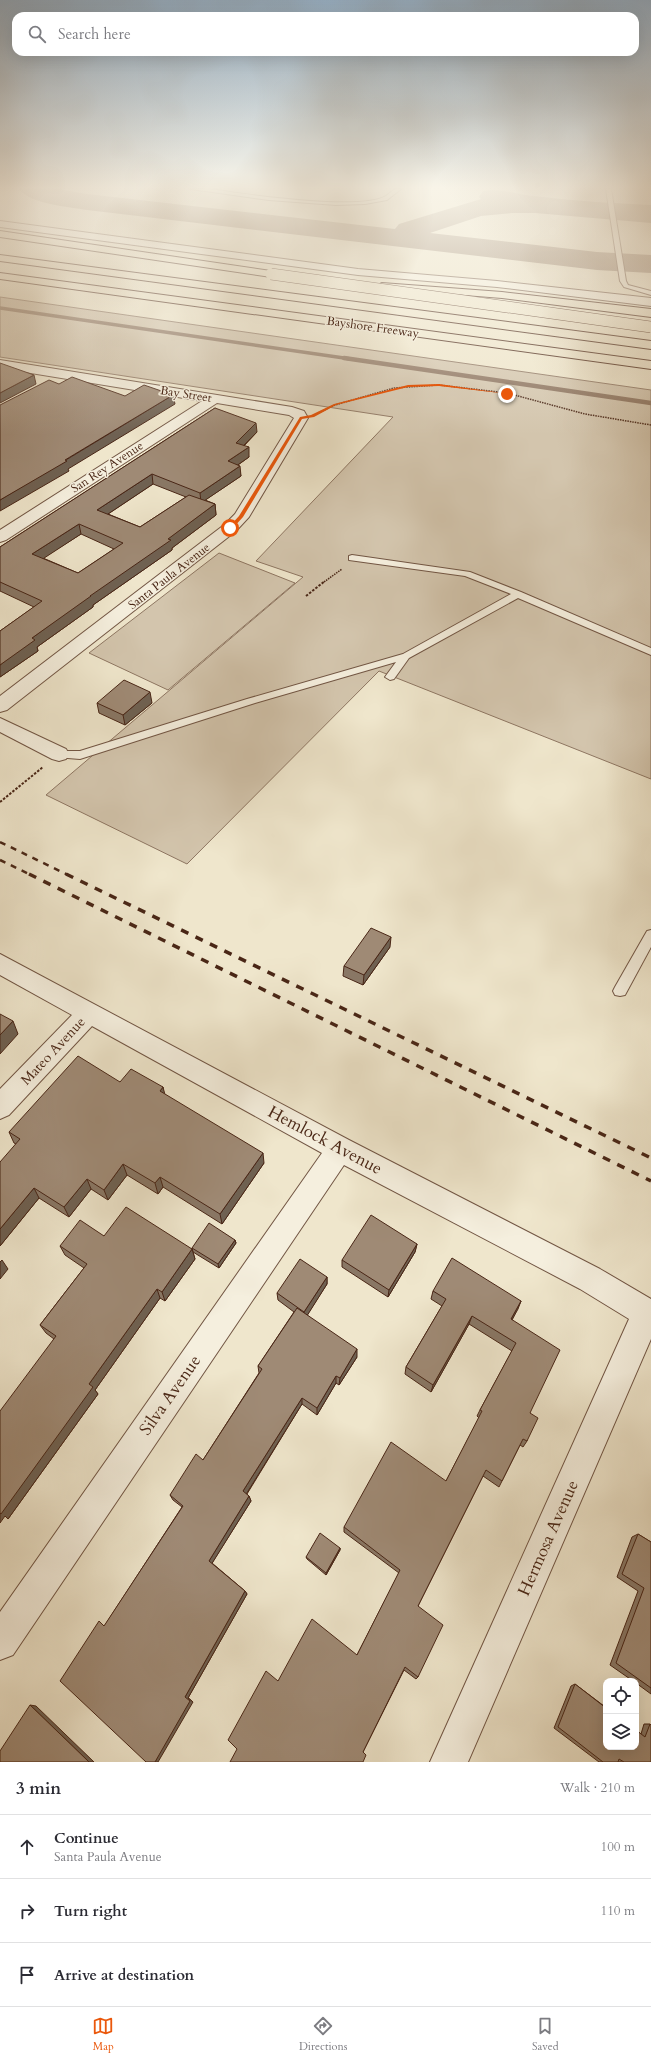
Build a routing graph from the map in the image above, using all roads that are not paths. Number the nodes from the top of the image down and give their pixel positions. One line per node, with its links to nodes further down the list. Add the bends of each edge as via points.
1 (99, 271): 15 (highway, Bayshore Freeway)
2 (190, 271): 13 (highway, via 502,295)
3 (247, 271): 7 (highway)
4 (251, 271): 7 (highway)
5 (352, 271): 11 (street)
6 (621, 271): 10 (lane, via 626,286)
7 (270, 274): 14 (highway, bridge)
8 (0, 276): 12 (highway, Bayshore Freeway)
9 (0, 285): 12 (highway)
10 (651, 293)
11 (651, 302)
12 (204, 303): 17 (highway, Bayshore Freeway)
13 (651, 313)
14 (651, 327)
15 (651, 345)
16 (0, 364): 18 (street, Bay Street)
17 (651, 365)
18 (66, 375): 19 (street); 20 (street, Bay Street)
19 (46, 386)
20 (215, 398): 21 (street, Bay Street, via 292,411); 22 (street, San Rey Avenue)
21 (300, 416): 28 (street, Santa Paula Avenue, via 241,517 230,528)
22 (0, 537)
23 (352, 558): 24 (lane, via 467,574)
24 (518, 594): 25 (lane); 26 (lane)
25 (651, 652)
26 (406, 656): 27 (lane); 30 (lane, via 80,755)
27 (390, 677)
28 (0, 706)
29 (2, 727): 30 (street)
30 (59, 754)
31 (651, 935): 33 (lane)
32 (0, 964): 34 (street, Hemlock Avenue)
33 (620, 991)
34 (89, 1013): 35 (street, Mateo Avenue); 36 (street, Hemlock Avenue)
35 (0, 1107)
36 (340, 1149): 37 (street, Hemlock Avenue, via 590,1279); 38 (street, Silva Avenue)
37 (649, 1314): 39 (street, Hermosa Avenue)
38 (0, 1642)
39 (449, 1762)

